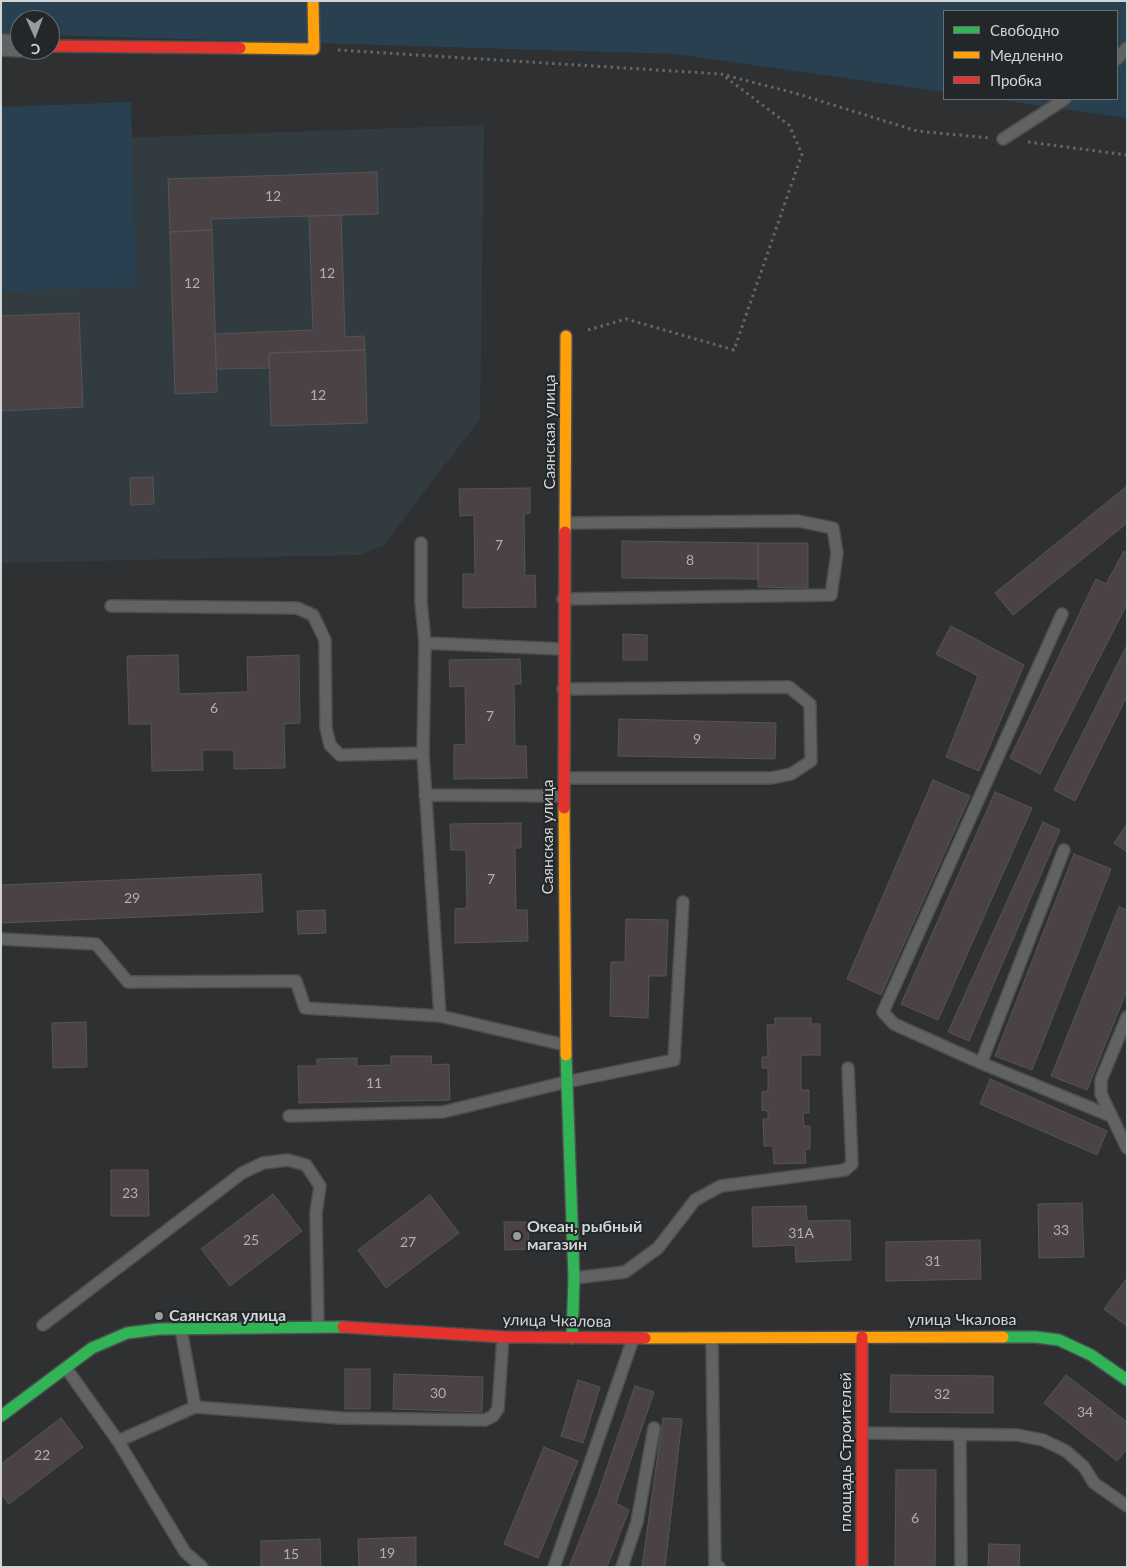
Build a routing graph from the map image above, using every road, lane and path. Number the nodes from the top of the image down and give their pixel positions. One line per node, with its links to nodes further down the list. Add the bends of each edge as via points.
1 (313, 1): 4 (street)
2 (60, 46): 4 (street)
3 (1127, 48): 5 (lane)
4 (314, 49): 6 (path)
5 (1118, 58)
6 (722, 74): 8 (path, via 917,131); 10 (path, via 789,125 802,154 734,350 626,319)
7 (1063, 100): 8 (lane)
8 (1003, 139): 9 (path)
9 (1127, 155)
10 (566, 336): 11 (street, Саянская улица)
11 (567, 523): 13 (street, Саянская улица); 13 (lane, via 798,521 834,528 837,553 831,595)
12 (422, 543): 16 (lane, via 420,602)
13 (563, 599): 17 (street, Саянская улица)
14 (111, 606): 19 (lane, via 297,608 313,615 324,640 326,728 330,745 340,755)
15 (1062, 614): 29 (lane, via 883,1012 894,1024)
16 (424, 643): 17 (lane); 19 (lane)
17 (563, 649): 18 (street, Саянская улица)
18 (563, 689): 20 (street, Саянская улица); 20 (lane, via 789,687 810,704 810,761 791,774 771,778)
19 (423, 753): 21 (lane)
20 (564, 778): 22 (street, Саянская улица)
21 (425, 794): 22 (lane); 26 (lane)
22 (564, 796): 28 (street, Саянская улица)
23 (1064, 850): 29 (lane)
24 (683, 902): 31 (lane, via 674,1060)
25 (1, 939): 26 (lane, via 96,944 128,982 296,981 305,1008)
26 (440, 1016): 28 (lane)
27 (1127, 1017): 33 (lane, via 1101,1080 1100,1094)
28 (566, 1046): 31 (street, Саянская улица)
29 (981, 1063): 33 (lane)
30 (848, 1068): 35 (lane, via 852,1164 845,1170 721,1186 695,1200 658,1248 625,1272)
31 (566, 1082): 32 (lane, via 443,1112); 35 (street, Саянская улица)
32 (289, 1116)
33 (1111, 1116): 34 (lane)
34 (1127, 1148)
35 (574, 1278): 41 (street, Саянская улица)
36 (43, 1325): 37 (lane, via 242,1173 263,1164 288,1160 306,1165 320,1186 316,1213)
37 (318, 1326): 38 (street, улица Чкалова); 39 (street, улица Чкалова)
38 (181, 1329): 44 (street, улица Чкалова, via 143,1330 112,1337); 46 (lane)
39 (503, 1337): 41 (street, улица Чкалова); 46 (lane, via 498,1410 485,1420 340,1418)
40 (862, 1337): 43 (street, улица Чкалова); 45 (street, улица Чкалова, via 1000,1336 1059,1340 1091,1355); 49 (street, площадь Строителей)
41 (572, 1338): 42 (street, улица Чкалова)
42 (633, 1339): 43 (street, улица Чкалова); 54 (lane)
43 (712, 1339): 56 (lane, via 715,1565)
44 (65, 1367): 47 (street, улица Чкалова); 51 (lane)
45 (1127, 1380)
46 (196, 1407): 51 (lane)
47 (1, 1416)
48 (654, 1428): 55 (lane, via 637,1522)
49 (863, 1433): 50 (lane); 57 (street, площадь Строителей)
50 (960, 1434): 52 (lane, via 1017,1435 1043,1440 1066,1451 1084,1467 1094,1483); 58 (lane)
51 (118, 1441): 53 (lane, via 186,1552)
52 (1127, 1506)
53 (202, 1567)
54 (554, 1567)
55 (622, 1567)
56 (718, 1567)
57 (862, 1567)
58 (961, 1567)

